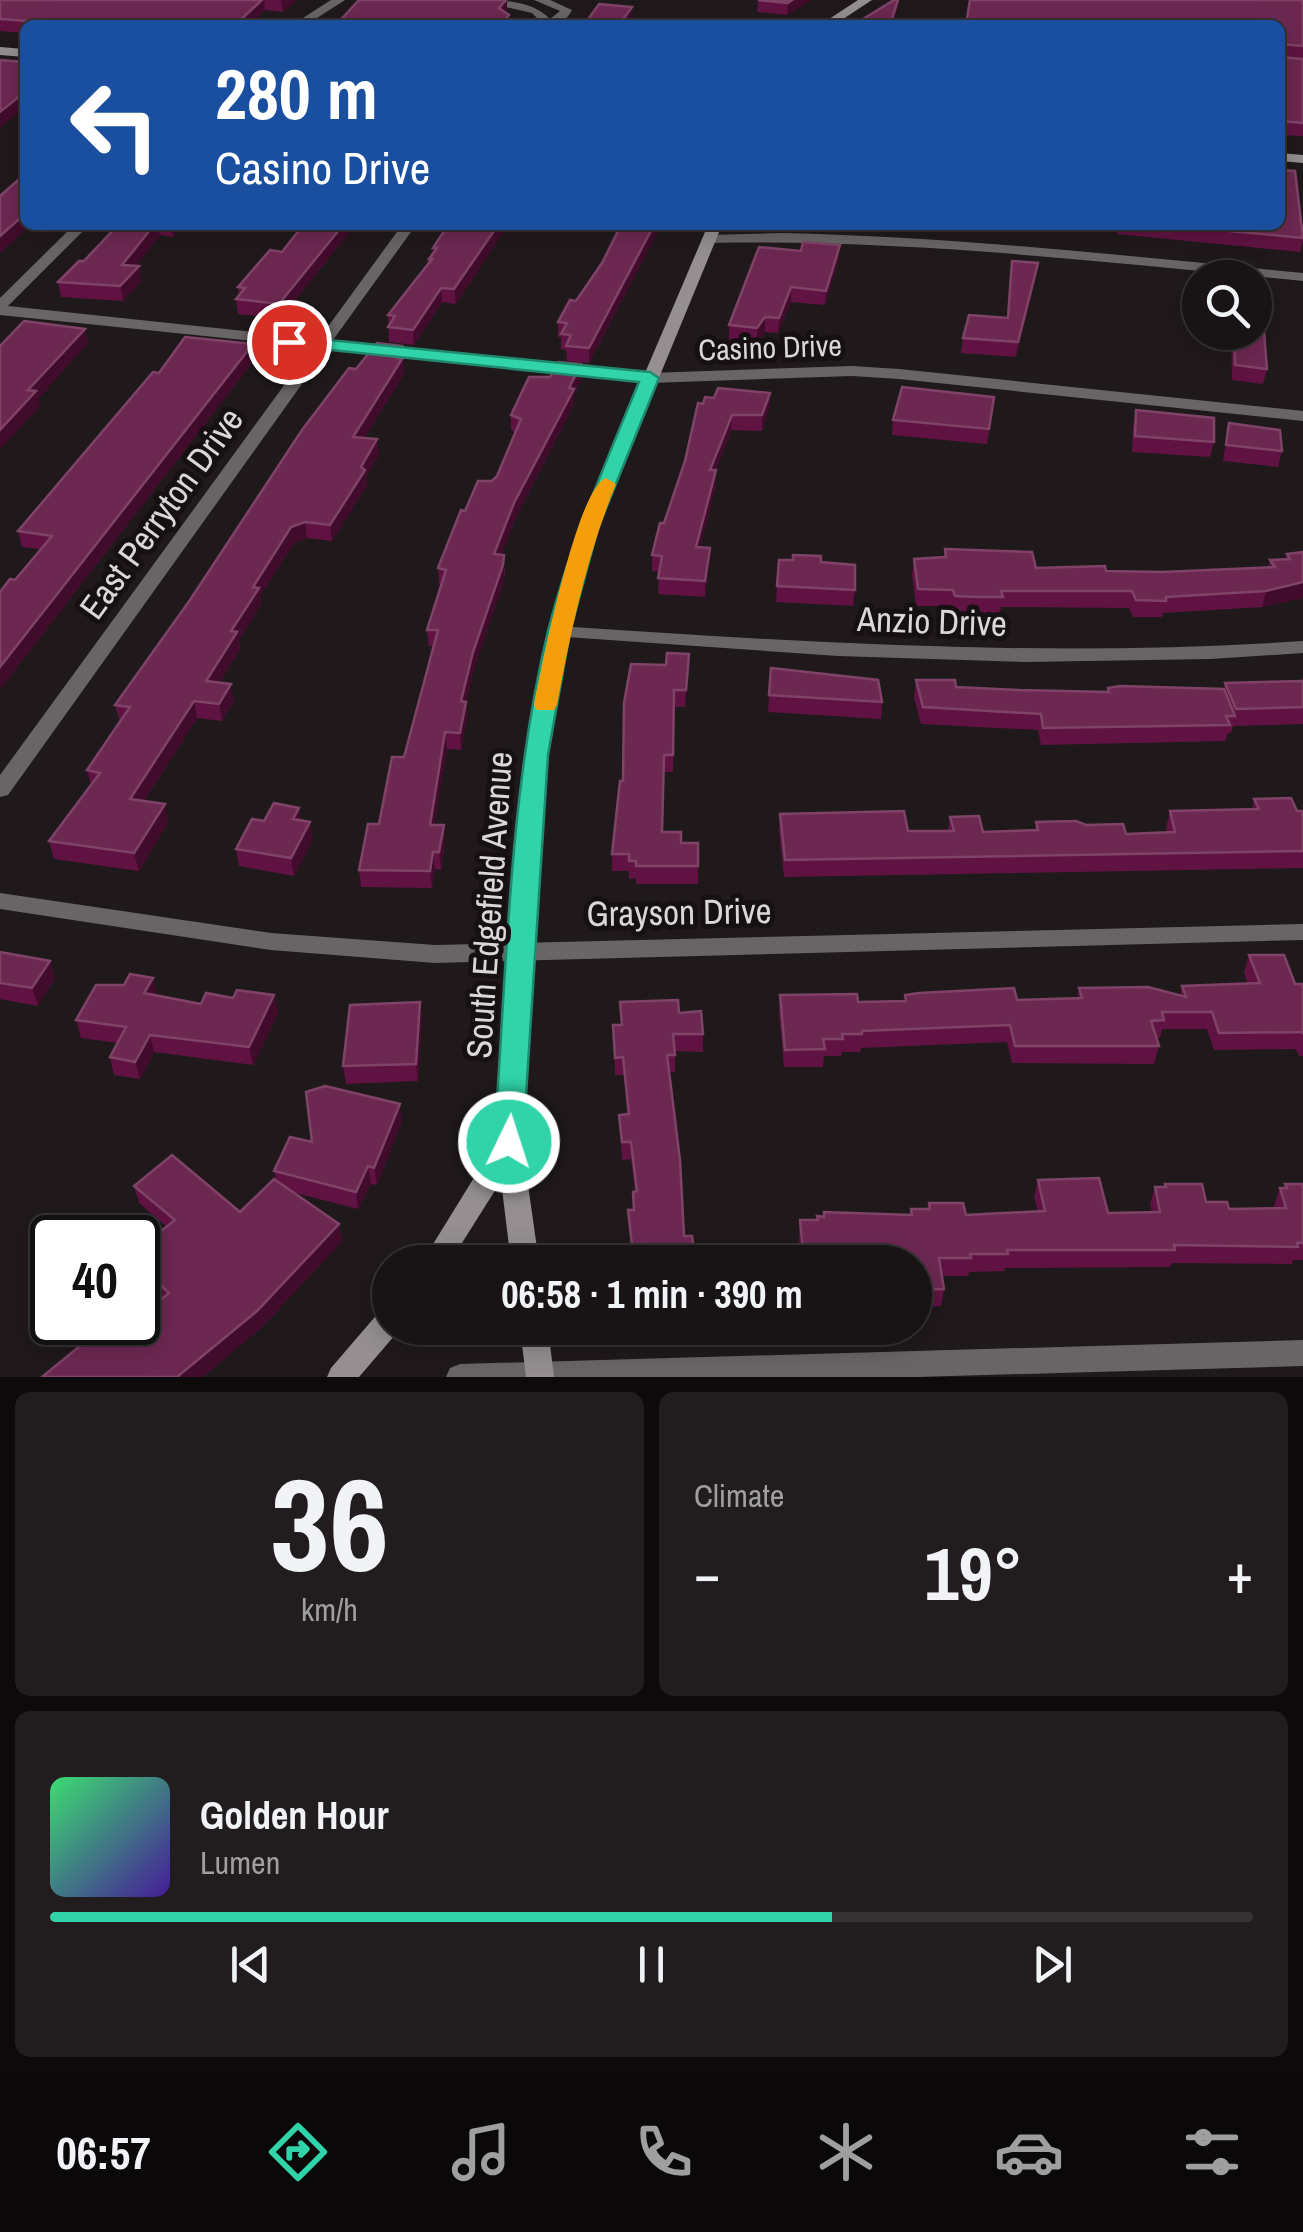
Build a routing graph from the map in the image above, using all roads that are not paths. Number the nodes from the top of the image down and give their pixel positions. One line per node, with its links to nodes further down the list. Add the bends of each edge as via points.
1 (339, 0): 6 (street)
2 (481, 0): 5 (street)
3 (540, 0): 8 (street, via 560,5 566,14)
4 (866, 0): 9 (street)
5 (510, 1): 7 (street, via 536,10)
6 (306, 20)
7 (543, 20)
8 (554, 20)
9 (834, 20)
10 (77, 230): 14 (street)
11 (405, 230): 15 (street, East Perryton Drive)
12 (712, 232): 13 (street, via 888,239); 16 (street, South Edgefield Avenue)
13 (1303, 277)
14 (0, 308): 15 (street, Casino Drive)
15 (322, 346): 16 (street, Casino Drive); 20 (street, East Perryton Drive)
16 (650, 378): 17 (street, Casino Drive, via 852,371); 18 (street, South Edgefield Avenue, via 588,528)
17 (1303, 416)
18 (559, 632): 19 (street, Anzio Drive, via 936,656 1199,656); 23 (street, South Edgefield Avenue, via 536,755)
19 (1303, 647)
20 (0, 790)
21 (0, 901): 23 (street, Grayson Drive, via 342,951)
22 (1303, 932): 23 (street, Grayson Drive)
23 (522, 950): 24 (street, South Edgefield Avenue)
24 (509, 1142): 25 (street, South Edgefield Avenue); 26 (street, South Edgefield Avenue)
25 (447, 1245)
26 (523, 1245)
27 (372, 1341): 32 (street)
28 (536, 1345): 31 (street)
29 (1303, 1353): 30 (street)
30 (1219, 1366): 31 (street)
31 (540, 1375): 33 (street)
32 (341, 1377)
33 (460, 1377)

